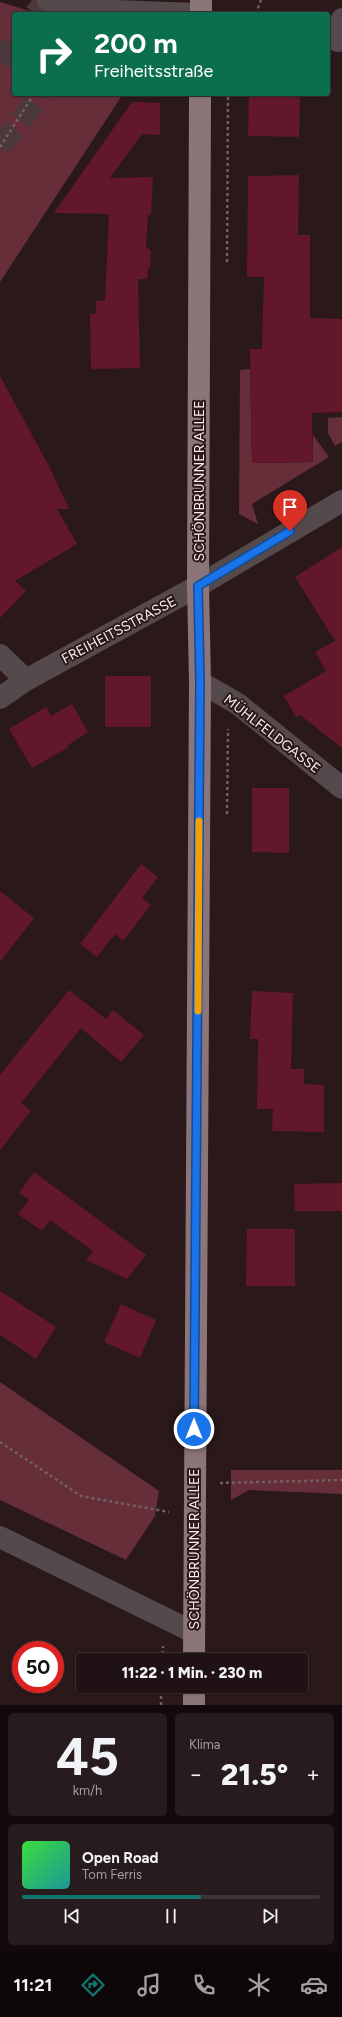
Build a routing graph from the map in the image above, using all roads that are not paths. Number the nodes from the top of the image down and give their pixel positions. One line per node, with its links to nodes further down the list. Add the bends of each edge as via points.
1 (48, 0): 3 (street, via 86,10)
2 (201, 0): 4 (main road)
3 (142, 12)
4 (201, 12)
5 (342, 19): 6 (street)
6 (336, 41)
7 (200, 96): 9 (main road, SCHÖNBRUNNER ALLEE)
8 (342, 501): 9 (street, FREIHEITSSTRASSE)
9 (198, 586): 11 (street, FREIHEITSSTRASSE); 12 (main road, SCHÖNBRUNNER ALLEE)
10 (0, 655): 11 (street)
11 (26, 680): 13 (street, FREIHEITSSTRASSE)
12 (200, 682): 14 (street, MÜHLFELDGASSE, via 238,704); 16 (main road, SCHÖNBRUNNER ALLEE)
13 (0, 698)
14 (342, 788)
15 (0, 1537): 16 (street)
16 (193, 1632): 17 (main road, SCHÖNBRUNNER ALLEE)
17 (194, 1653)
18 (194, 1693): 19 (main road)
19 (194, 1705)

